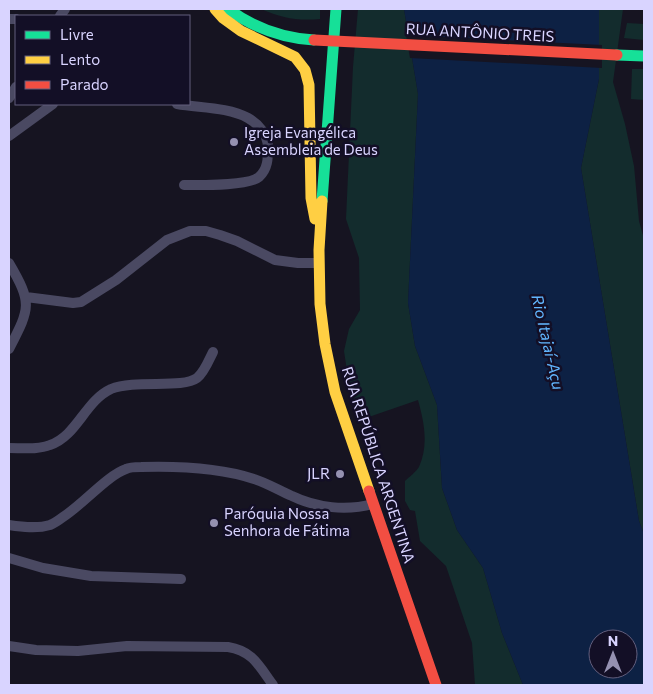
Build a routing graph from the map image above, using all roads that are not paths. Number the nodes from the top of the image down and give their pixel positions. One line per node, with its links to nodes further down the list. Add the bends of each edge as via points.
1 (215, 9): 11 (main road, via 232,25 295,57 307,73 311,198)
2 (228, 9): 4 (main road, RUA ANTÔNIO TREIS, bridge, via 275,35 293,39)
3 (336, 9): 11 (main road, RUA REPÚBLICA ARGENTINA)
4 (644, 56)
5 (15, 87): 6 (street)
6 (9, 98)
7 (52, 105): 9 (street)
8 (184, 105): 10 (street, via 247,117 260,127 267,141 268,163 259,177 248,182)
9 (9, 136)
10 (184, 185)
11 (319, 238): 13 (main road, RUA REPÚBLICA ARGENTINA)
12 (9, 263): 14 (street)
13 (319, 263): 14 (street, via 275,260 220,235 190,231 167,240 116,280 81,302); 18 (main road, RUA REPÚBLICA ARGENTINA, via 320,304 335,392)
14 (26, 297): 15 (street, via 24,317)
15 (9, 349)
16 (213, 352): 17 (street, via 198,378 178,383 131,384 110,390 94,401 62,440 49,446)
17 (9, 448)
18 (373, 504): 19 (street, via 359,508 316,505 233,473 141,467 126,469 113,477 77,508 52,524 38,527); 24 (main road, RUA REPÚBLICA ARGENTINA)
19 (9, 525)
20 (9, 558): 21 (street, via 90,576)
21 (181, 580)
22 (9, 646): 23 (street, via 78,651 127,646 228,647 249,653)
23 (273, 685)
24 (436, 685)

